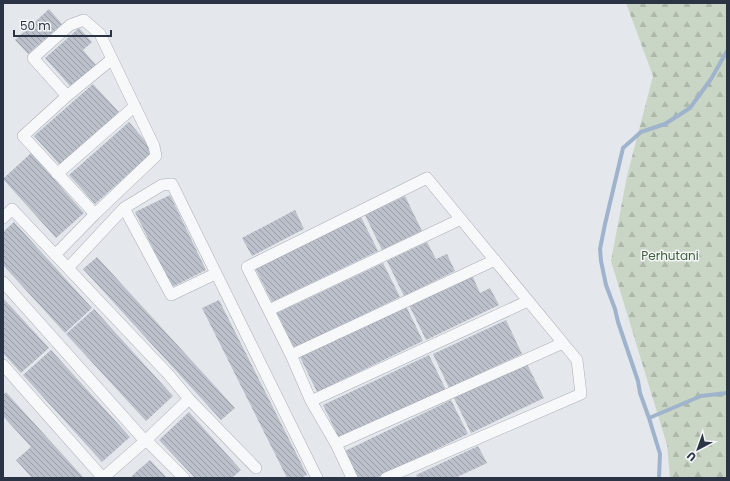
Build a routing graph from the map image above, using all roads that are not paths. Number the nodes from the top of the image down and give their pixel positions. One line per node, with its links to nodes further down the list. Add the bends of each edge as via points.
1 (112, 59): 2 (street); 2 (street, via 100,34 84,20 70,25 33,58); 3 (street)
2 (67, 96): 4 (street, via 23,136)
3 (135, 106): 4 (street); 6 (street, via 154,146 156,156)
4 (57, 174): 6 (street)
5 (124, 208): 11 (street); 12 (street, via 171,295); 12 (street, via 162,185 172,184)
6 (95, 214): 9 (street)
7 (3, 218): 9 (street, via 12,209)
8 (461, 219): 10 (street); 15 (street); 15 (street, via 427,178 247,267)
9 (55, 255): 11 (street)
10 (494, 260): 14 (street); 17 (street)
11 (68, 268): 19 (street)
12 (216, 274): 26 (street)
13 (3, 282): 21 (street)
14 (528, 301): 16 (street); 20 (street)
15 (269, 310): 17 (street)
16 (563, 343): 22 (street); 28 (street, via 578,360 581,394)
17 (291, 356): 20 (street)
18 (3, 365): 24 (street)
19 (189, 399): 21 (street); 23 (street)
20 (311, 402): 22 (street)
21 (146, 440): 24 (street); 25 (street)
22 (336, 444): 27 (street)
23 (256, 468)
24 (103, 478)
25 (184, 478)
26 (317, 478)
27 (352, 478)
28 (386, 478)

